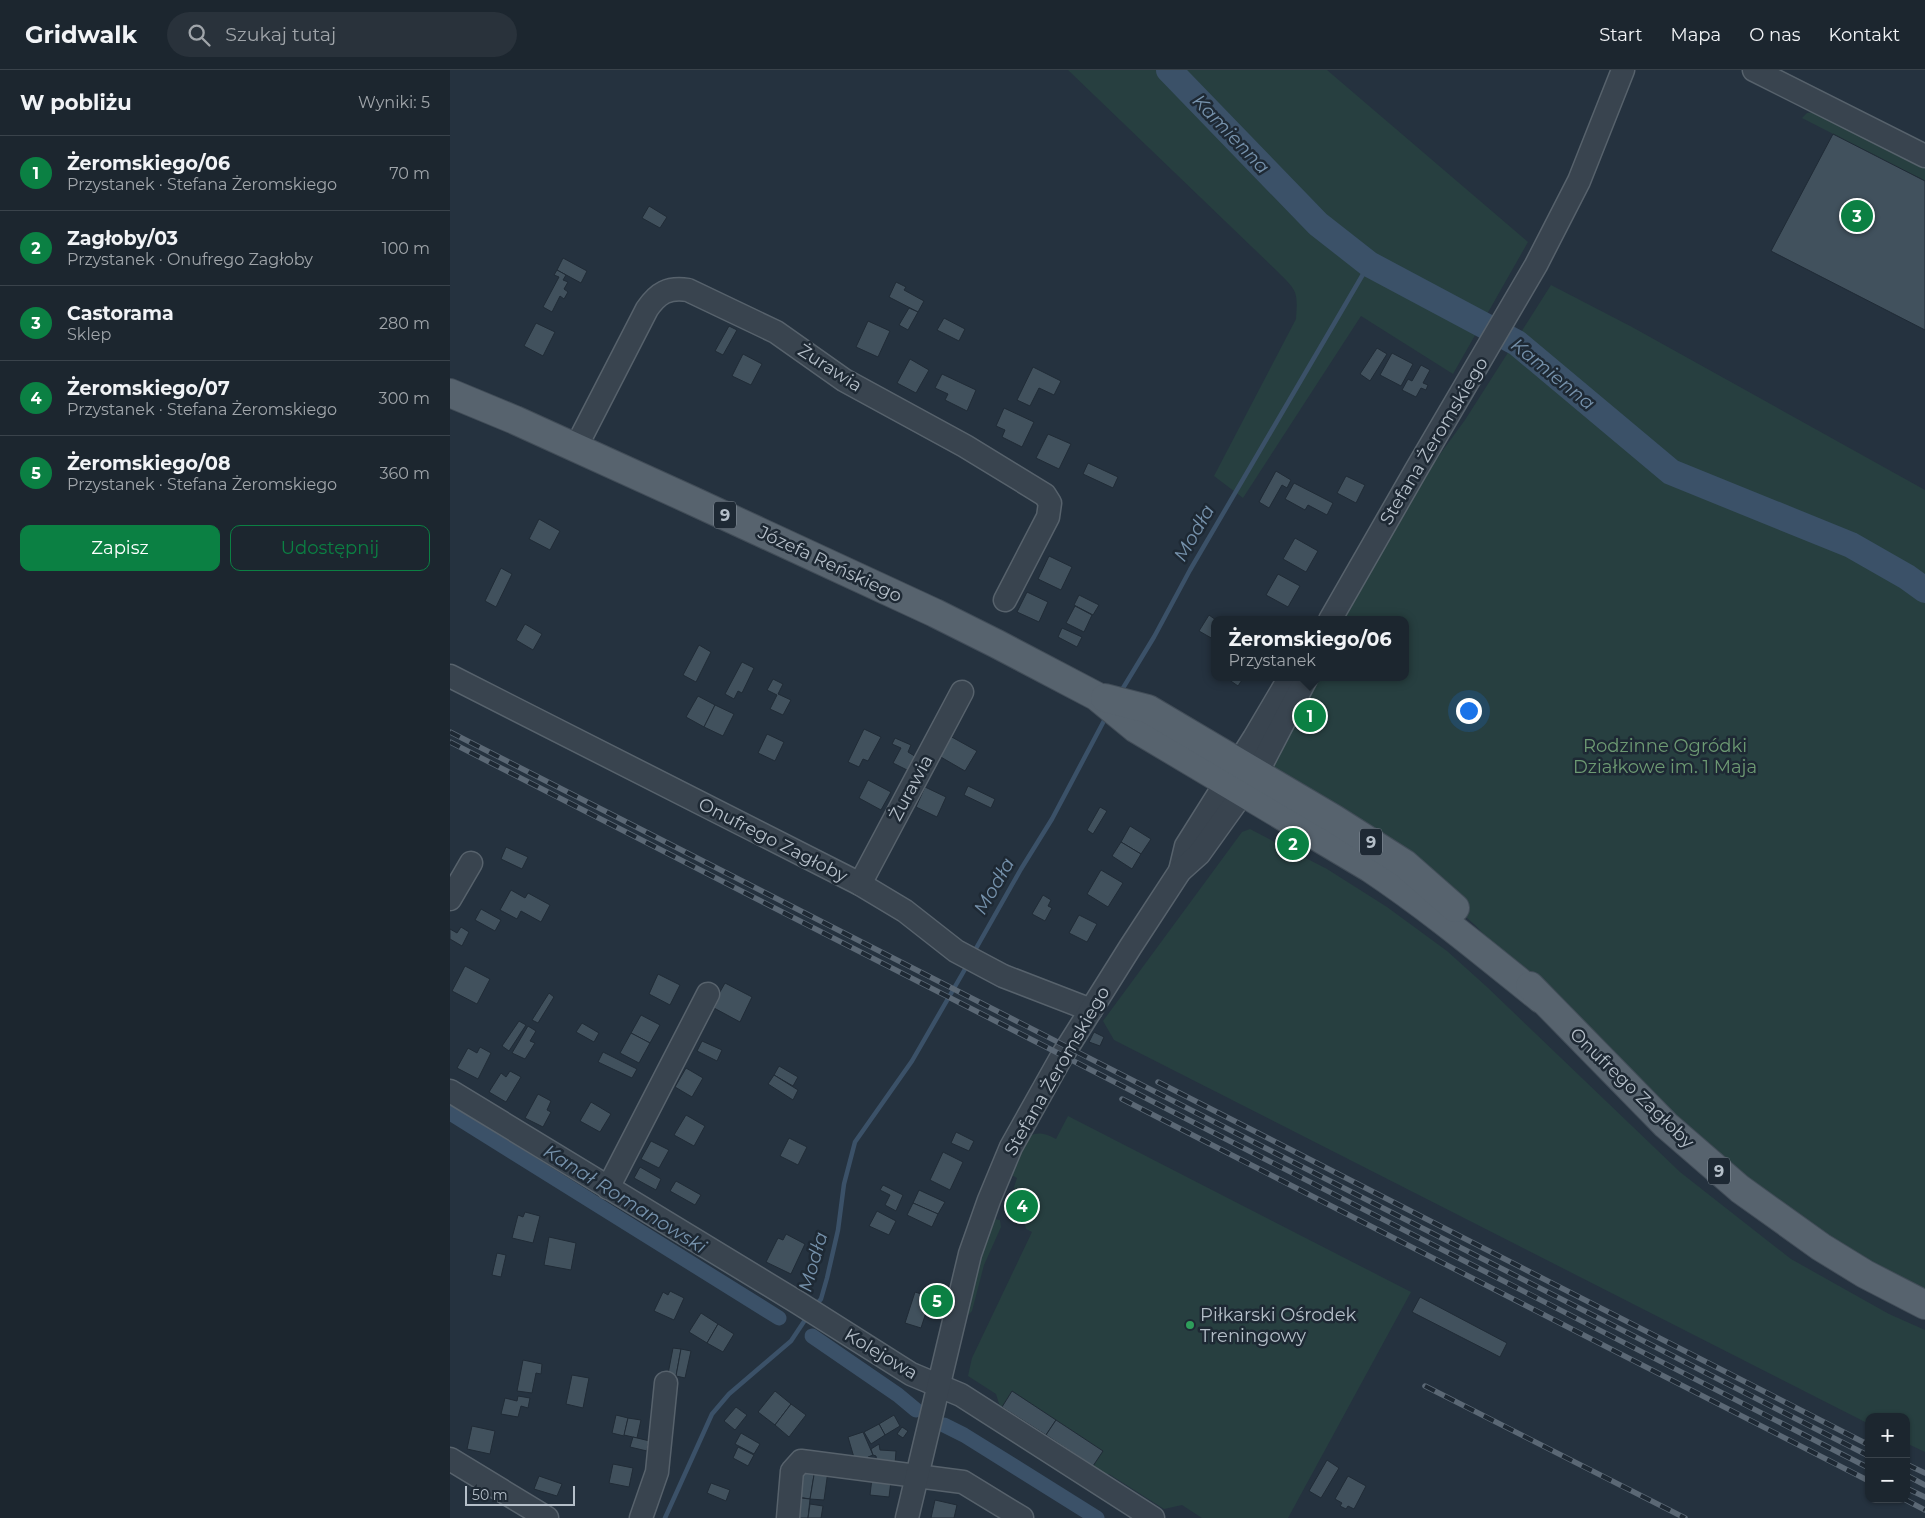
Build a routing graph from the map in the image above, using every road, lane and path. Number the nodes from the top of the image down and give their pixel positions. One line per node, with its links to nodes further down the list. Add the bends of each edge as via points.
1 (1623, 70): 7 (street, Stefana Żeromskiego, via 1579,181 1524,287)
2 (1754, 70): 3 (street)
3 (1925, 156)
4 (450, 394): 5 (main road, Józefa Reńskiego / 9)
5 (576, 447): 6 (street, Żurawia, via 654,298 666,290 688,290 776,332 844,380 965,446 1045,495 1050,504 1048,517); 12 (main road, Józefa Reńskiego / 9, via 935,613 1141,719)
6 (1005, 600)
7 (1332, 616)
8 (450, 676): 14 (street, Onufrego Zagłoby)
9 (1288, 681): 12 (street, Stefana Żeromskiego)
10 (1304, 681): 12 (street, Stefana Żeromskiego)
11 (962, 692): 14 (street, Żurawia)
12 (1242, 777): 17 (street, Stefana Żeromskiego, via 1186,846 1180,871); 20 (main road, Onufrego Zagłoby / 9, via 1367,839 1405,864 1475,925 1541,999 1666,1125 1740,1189 1865,1274)
13 (471, 863): 15 (street)
14 (860, 884): 17 (street, Onufrego Zagłoby, via 905,911 956,952 1003,976)
15 (450, 899)
16 (708, 994): 19 (street)
17 (1090, 1010): 22 (street, Stefana Żeromskiego, via 1027,1115 997,1179 970,1254)
18 (450, 1091): 19 (street, Kolejowa)
19 (608, 1188): 22 (street, Kolejowa, via 911,1374)
20 (1925, 1305)
21 (666, 1383): 26 (street, via 657,1472)
22 (939, 1386): 24 (street, Stefana Żeromskiego); 30 (street, Kolejowa, via 961,1395)
23 (450, 1459): 25 (street)
24 (917, 1476): 27 (street, via 801,1462 792,1471); 28 (street, Stefana Żeromskiego); 29 (street, via 963,1482)
25 (547, 1518)
26 (641, 1518)
27 (788, 1518)
28 (907, 1518)
29 (1022, 1518)
30 (1153, 1518)

